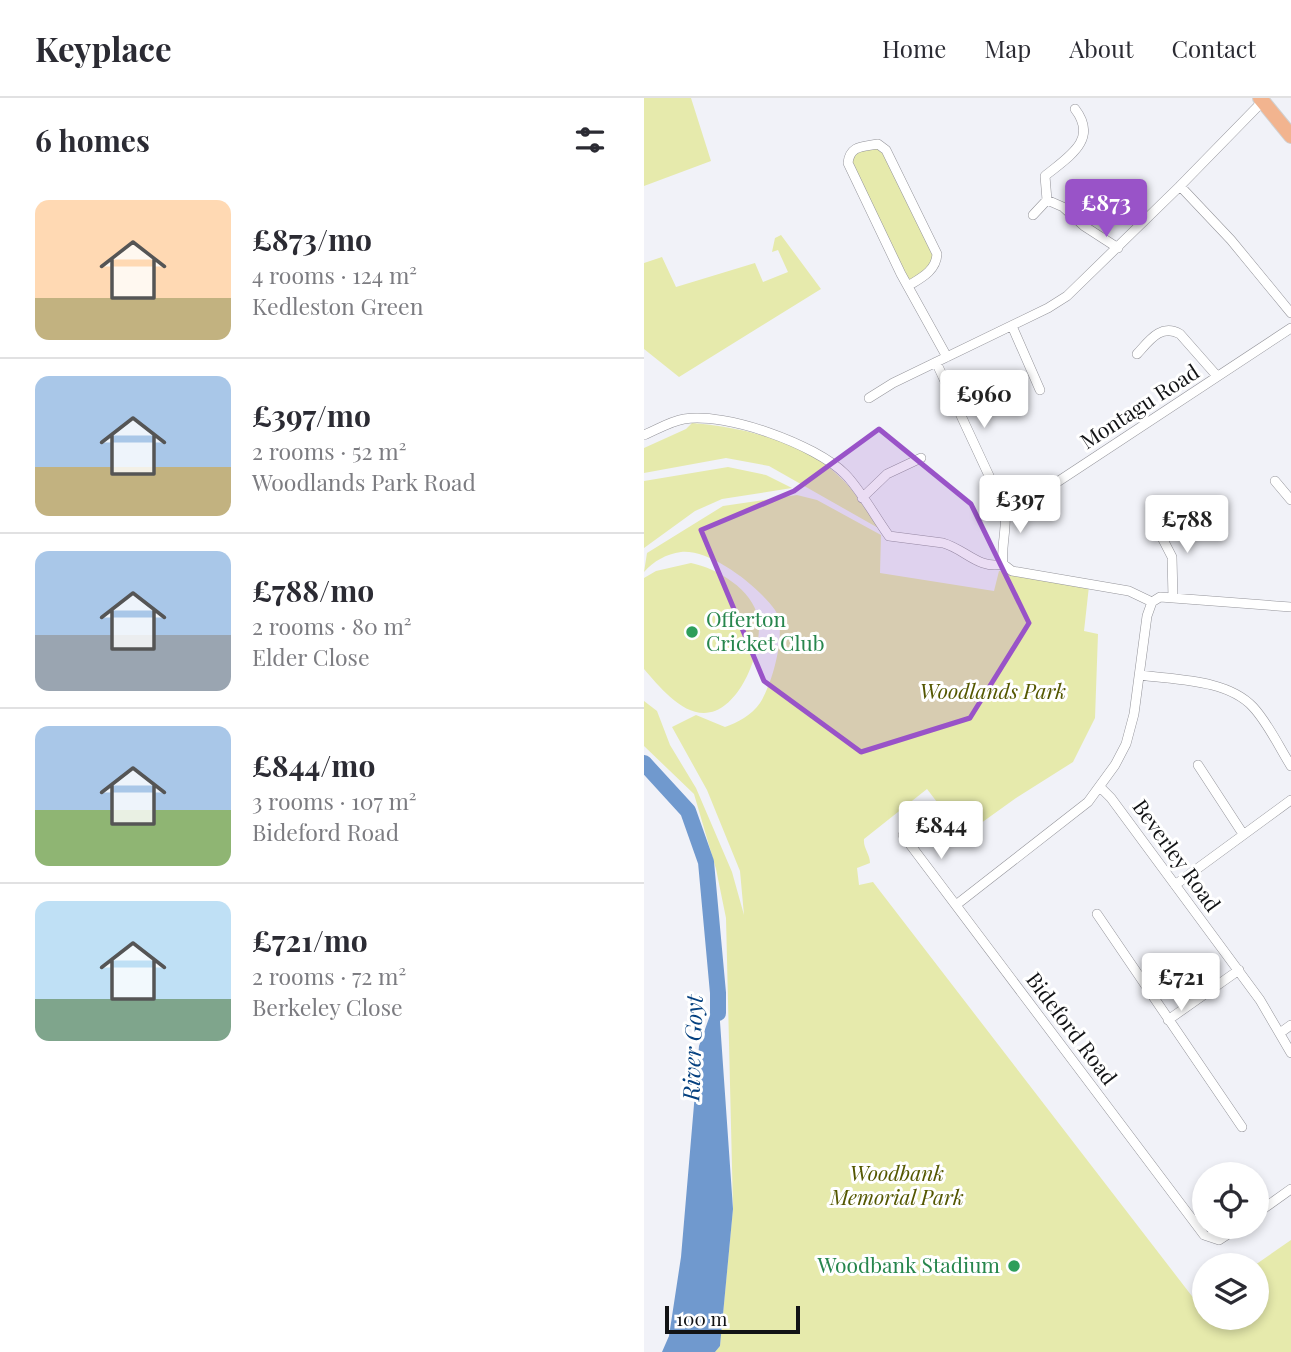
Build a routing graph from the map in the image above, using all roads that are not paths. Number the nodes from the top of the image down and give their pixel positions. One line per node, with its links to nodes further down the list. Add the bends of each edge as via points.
1 (1261, 99): 3 (main road); 4 (street)
2 (1075, 109): 5 (street, via 1085,131 1082,143 1045,176)
3 (1291, 136)
4 (1180, 186): 7 (street); 9 (street)
5 (1047, 200): 6 (street); 7 (street)
6 (1033, 215)
7 (1118, 248): 10 (street, via 1067,296)
8 (908, 286): 8 (street, via 848,163 854,148 878,144 886,150 937,254 933,268); 13 (street)
9 (1291, 313)
10 (1012, 326): 13 (street); 16 (street)
11 (1291, 328): 15 (street, Montagu Road)
12 (1137, 354): 15 (street, via 1157,334 1174,331)
13 (947, 357): 14 (street)
14 (936, 362): 17 (street); 23 (street)
15 (1217, 376): 23 (street, Montagu Road, via 1030,500)
16 (1040, 390)
17 (869, 398)
18 (644, 435): 21 (street, via 684,419 713,419 771,433 811,450 845,474)
19 (921, 458): 21 (street, via 887,474)
20 (1275, 481): 22 (street)
21 (862, 498): 25 (street, via 889,536 952,545 981,564)
22 (1291, 500)
23 (1005, 510): 25 (street)
24 (1155, 524): 26 (street, via 1172,557)
25 (1003, 564): 27 (street, via 1012,571 1129,592)
26 (1173, 598): 27 (street); 28 (street)
27 (1152, 602): 29 (street)
28 (1291, 607)
29 (1140, 675): 31 (street, via 1209,685 1243,697 1255,708); 32 (street, via 1126,744)
30 (1198, 765): 34 (street)
31 (1291, 766)
32 (1100, 787): 36 (street, Beverley Road); 37 (street, via 1088,802)
33 (1291, 800): 34 (street)
34 (1243, 834): 36 (street)
35 (903, 835): 37 (street, Bideford Road)
36 (1175, 885): 39 (street, Beverley Road)
37 (956, 905): 47 (street, Bideford Road)
38 (1097, 914): 40 (street)
39 (1239, 970): 40 (street); 42 (street, Beverley Road)
40 (1168, 1020): 44 (street)
41 (1291, 1025): 42 (street)
42 (1280, 1033): 43 (street, Beverley Road)
43 (1291, 1053)
44 (1242, 1127)
45 (1291, 1189): 46 (street)
46 (1269, 1205)
47 (1192, 1220)

